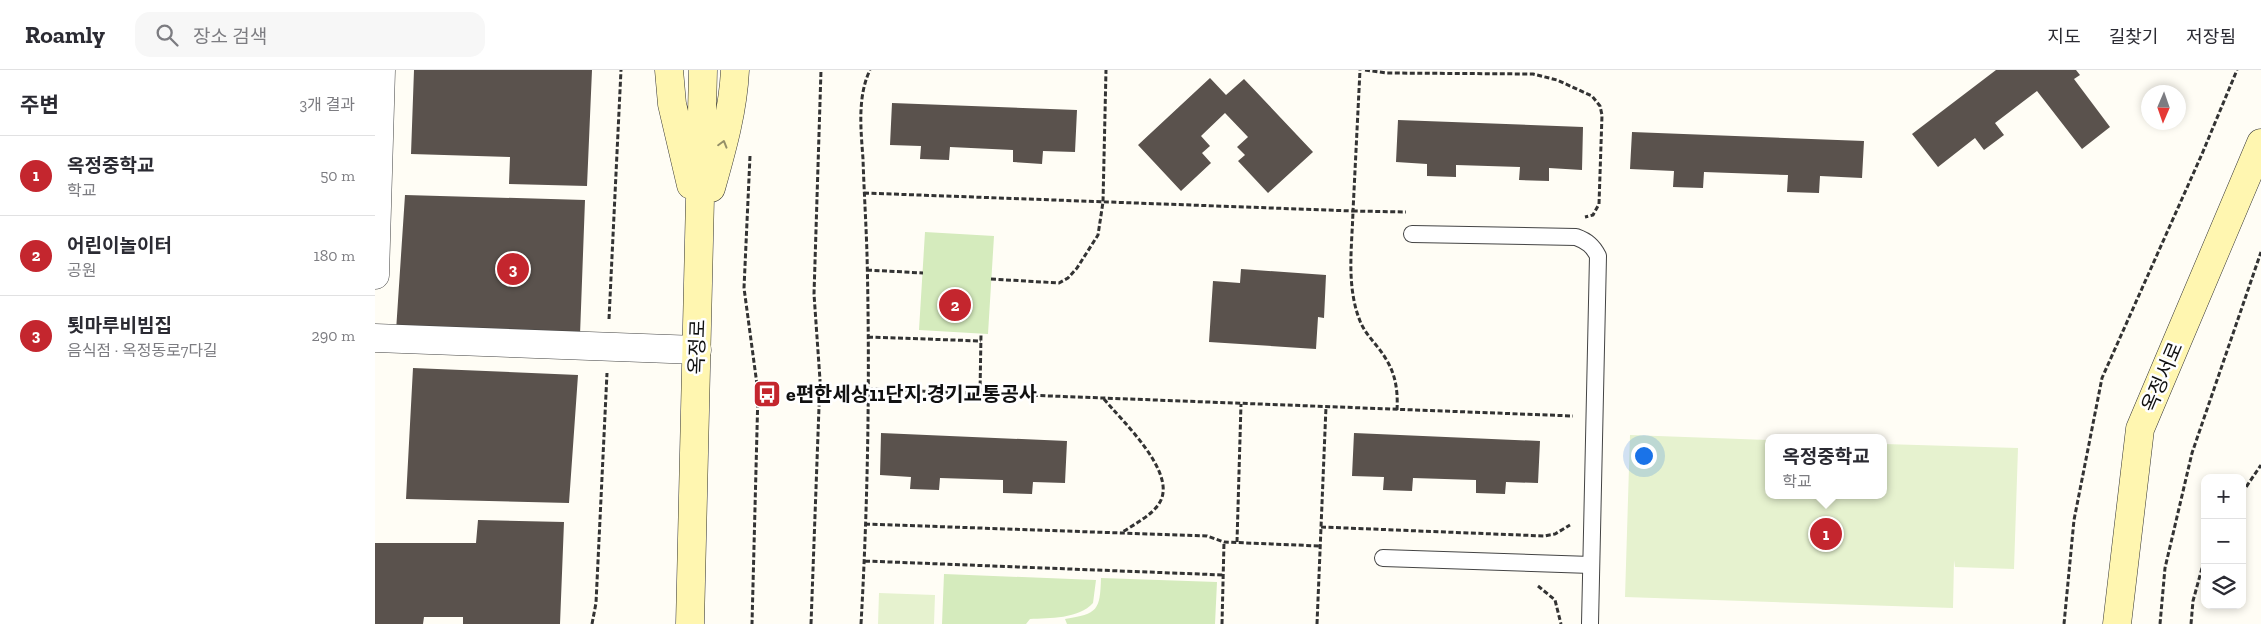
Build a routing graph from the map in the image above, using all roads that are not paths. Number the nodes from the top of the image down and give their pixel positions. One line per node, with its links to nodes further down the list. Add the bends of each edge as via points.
1 (381, 70): 8 (street)
2 (669, 70): 6 (main road, via 672,104)
3 (703, 70): 6 (main road, 옥정로)
4 (735, 70): 6 (main road, one-way to 4, via 726,133)
5 (2261, 143): 15 (main road, 옥정서로, via 2141,429)
6 (701, 225): 10 (main road, 옥정로)
7 (1413, 234): 12 (lane, via 1576,237 1594,248 1599,266)
8 (375, 275)
9 (375, 338): 10 (street)
10 (697, 350): 13 (main road, 옥정로)
11 (1383, 558): 12 (lane)
12 (1591, 565): 14 (lane)
13 (690, 624)
14 (1590, 624)
15 (2117, 624)

